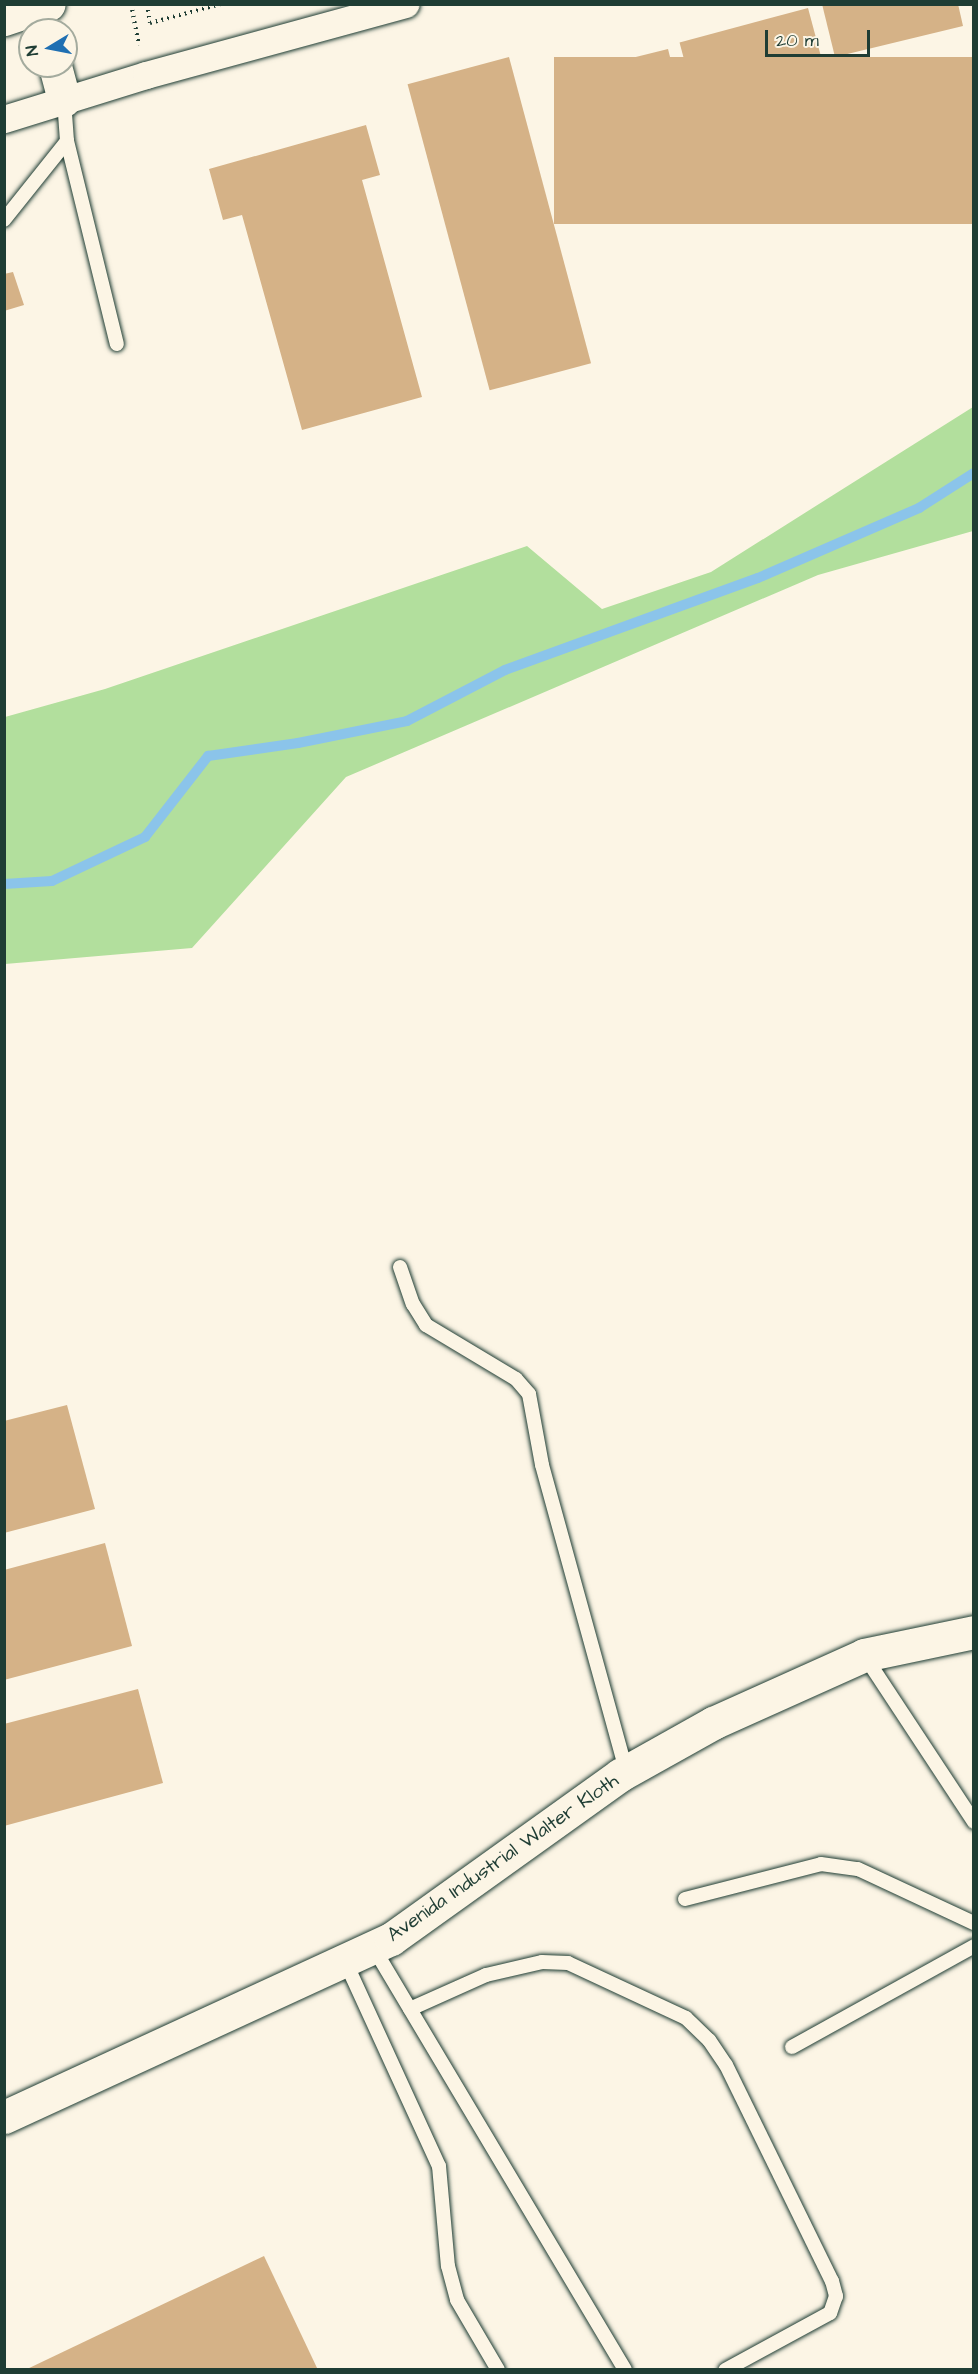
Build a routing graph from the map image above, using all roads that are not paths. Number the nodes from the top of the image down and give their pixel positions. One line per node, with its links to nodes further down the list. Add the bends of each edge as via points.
1 (405, 4): 5 (street)
2 (45, 14): 3 (main road)
3 (4, 19)
4 (58, 78): 5 (main road)
5 (64, 100): 6 (street); 7 (lane)
6 (4, 119)
7 (68, 141): 8 (lane); 9 (lane)
8 (4, 220)
9 (117, 344)
10 (400, 1267): 13 (lane, via 413,1304 426,1324 516,1379 529,1394 542,1465)
11 (974, 1632): 12 (main road, Avenida Industrial Walter Kloth)
12 (864, 1655): 13 (main road, Avenida Industrial Walter Kloth, via 713,1723); 14 (lane)
13 (626, 1771): 18 (main road, Avenida Industrial Walter Kloth, via 482,1876)
14 (974, 1822)
15 (685, 1899): 16 (lane, via 821,1864 858,1869)
16 (974, 1923)
17 (974, 1946): 20 (lane)
18 (359, 1954): 19 (lane); 21 (main road, Avenida Industrial Walter Kloth); 22 (lane, via 439,2166 448,2266 458,2300)
19 (410, 2009): 23 (lane); 24 (lane, via 486,1975 542,1962 568,1963 686,2018 709,2040 736,2086 836,2296 830,2313)
20 (792, 2047)
21 (4, 2117)
22 (498, 2370)
23 (625, 2370)
24 (725, 2370)

